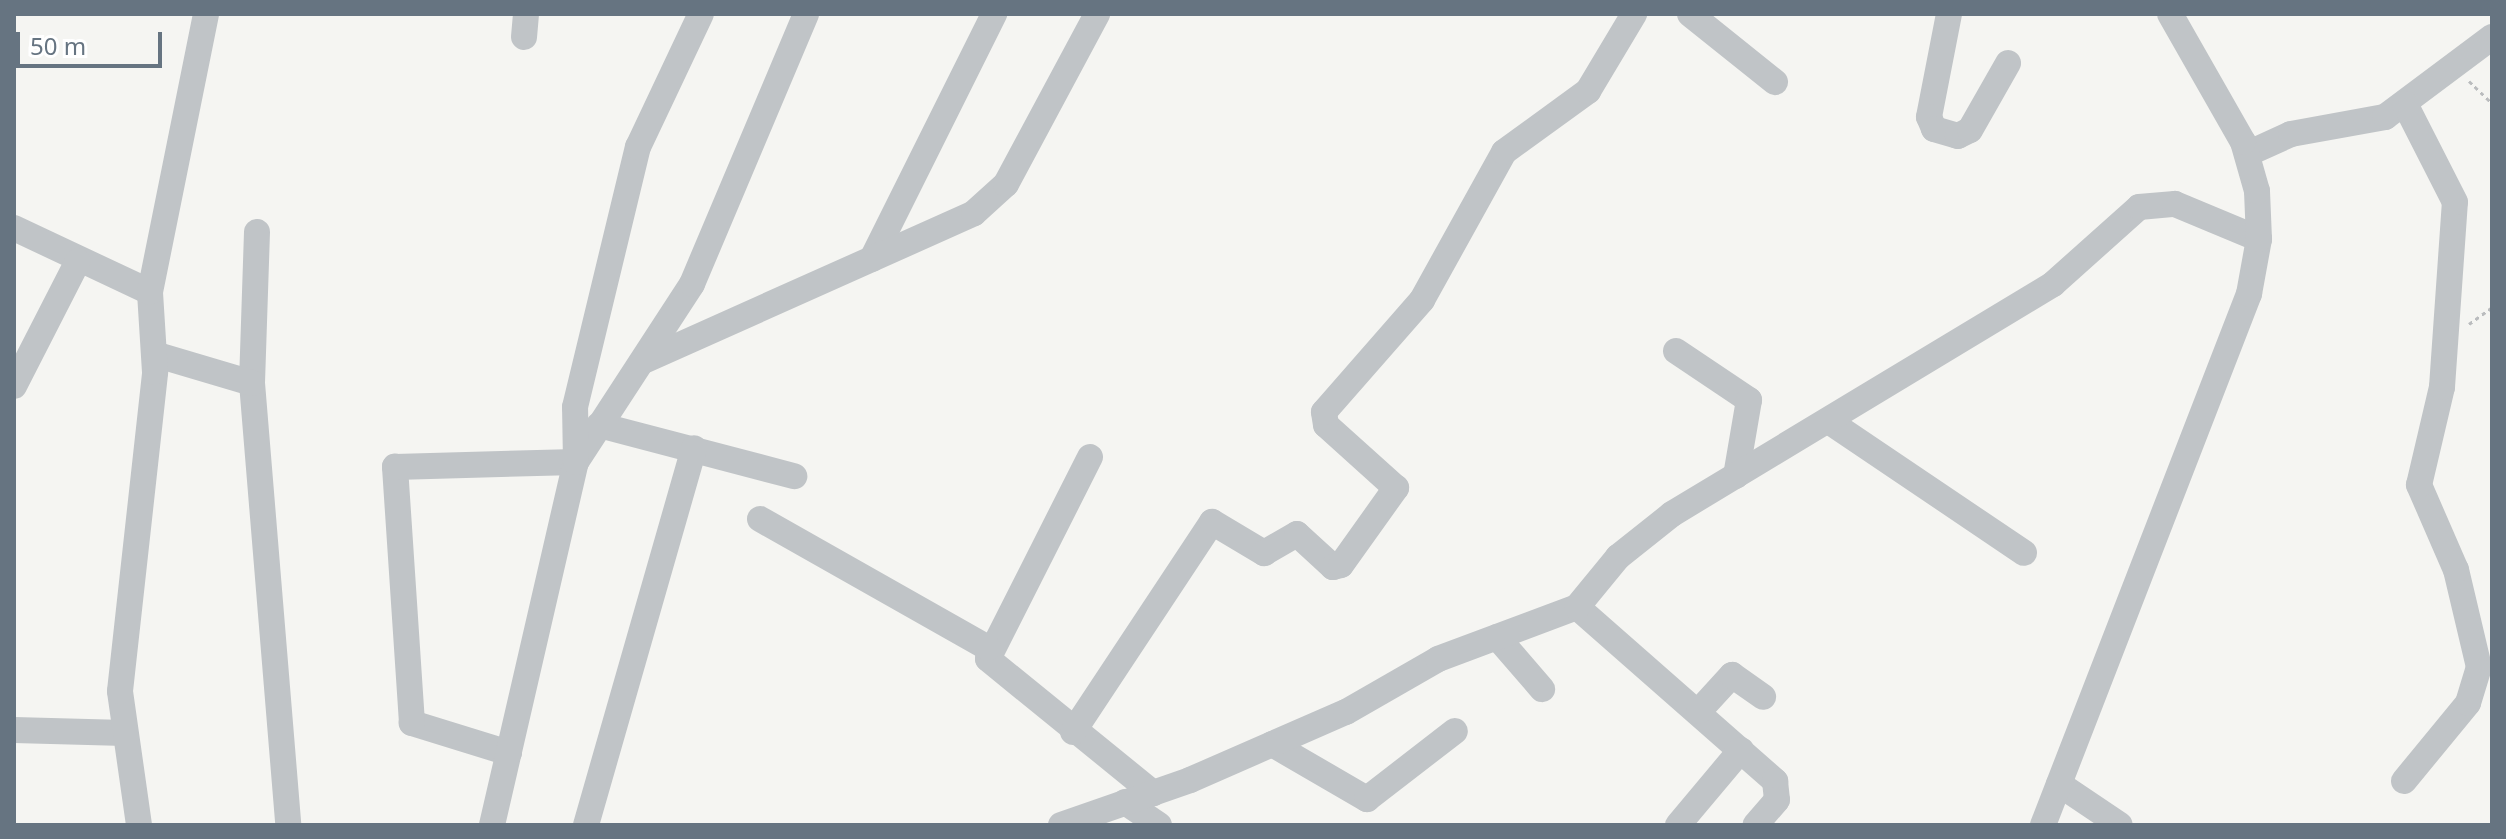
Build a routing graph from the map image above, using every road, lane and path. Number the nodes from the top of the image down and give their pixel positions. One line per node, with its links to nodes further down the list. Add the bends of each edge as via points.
1 (206, 14): 22 (street)
2 (701, 14): 32 (street, via 638,147 575,407)
3 (806, 14): 25 (street, via 692,284)
4 (994, 14): 20 (street)
5 (1097, 14): 20 (street, via 1006,184 974,213)
6 (1634, 14): 45 (street, via 1588,91 1504,152 1422,300 1324,412 1326,425 1396,488 1341,565 1333,567 1297,534 1264,553 1212,522)
7 (1690, 14): 13 (street)
8 (1949, 14): 11 (street, via 1929,117 1934,129 1958,136 1970,130)
9 (2170, 14): 16 (street, via 2212,77)
10 (2492, 37): 12 (street)
11 (2008, 63)
12 (2455, 67): 14 (path); 15 (street)
13 (1775, 82)
14 (2492, 103)
15 (2405, 104): 16 (street, via 2385,117 2291,134); 50 (street, via 2455,202 2442,387 2419,485 2456,570 2479,667 2468,703)
16 (2247, 154): 19 (street)
17 (14, 228): 21 (street)
18 (257, 232): 26 (street)
19 (2259, 239): 28 (street, via 2175,204 2139,207 2053,284); 51 (street, via 2249,294)
20 (872, 259): 25 (street)
21 (78, 261): 22 (street); 27 (street)
22 (150, 292): 24 (street)
23 (1676, 351): 34 (street, via 1749,400)
24 (154, 354): 26 (street); 46 (street, via 120,691)
25 (636, 366): 29 (street)
26 (252, 383): 55 (street)
27 (14, 386)
28 (1830, 422): 34 (street); 36 (street)
29 (599, 425): 30 (street); 32 (street)
30 (694, 448): 33 (street); 57 (street)
31 (1090, 457): 39 (street)
32 (576, 462): 49 (street); 49 (street, via 399,465 394,471 412,723)
33 (794, 476)
34 (1736, 476): 37 (street, via 1618,557)
35 (760, 519): 39 (street)
36 (2024, 553)
37 (1577, 607): 38 (street); 42 (street)
38 (1497, 637): 40 (street); 47 (street)
39 (988, 648): 45 (street, via 994,670)
40 (1542, 689)
41 (1763, 697): 42 (street, via 1732,675)
42 (1699, 711): 48 (street)
43 (14, 730): 46 (street)
44 (1455, 731): 47 (street, via 1367,799)
45 (1073, 732): 52 (street)
46 (125, 733): 54 (street)
47 (1272, 744): 52 (street)
48 (1741, 750): 60 (street); 61 (street, via 1780,788)
49 (509, 753): 56 (street)
50 (2404, 781)
51 (2059, 784): 62 (street); 63 (street)
52 (1153, 793): 53 (street)
53 (1125, 802): 58 (street); 59 (street)
54 (139, 825)
55 (288, 825)
56 (492, 825)
57 (586, 825)
58 (1061, 825)
59 (1159, 825)
60 (1678, 825)
61 (1755, 825)
62 (2043, 825)
63 (2120, 825)

